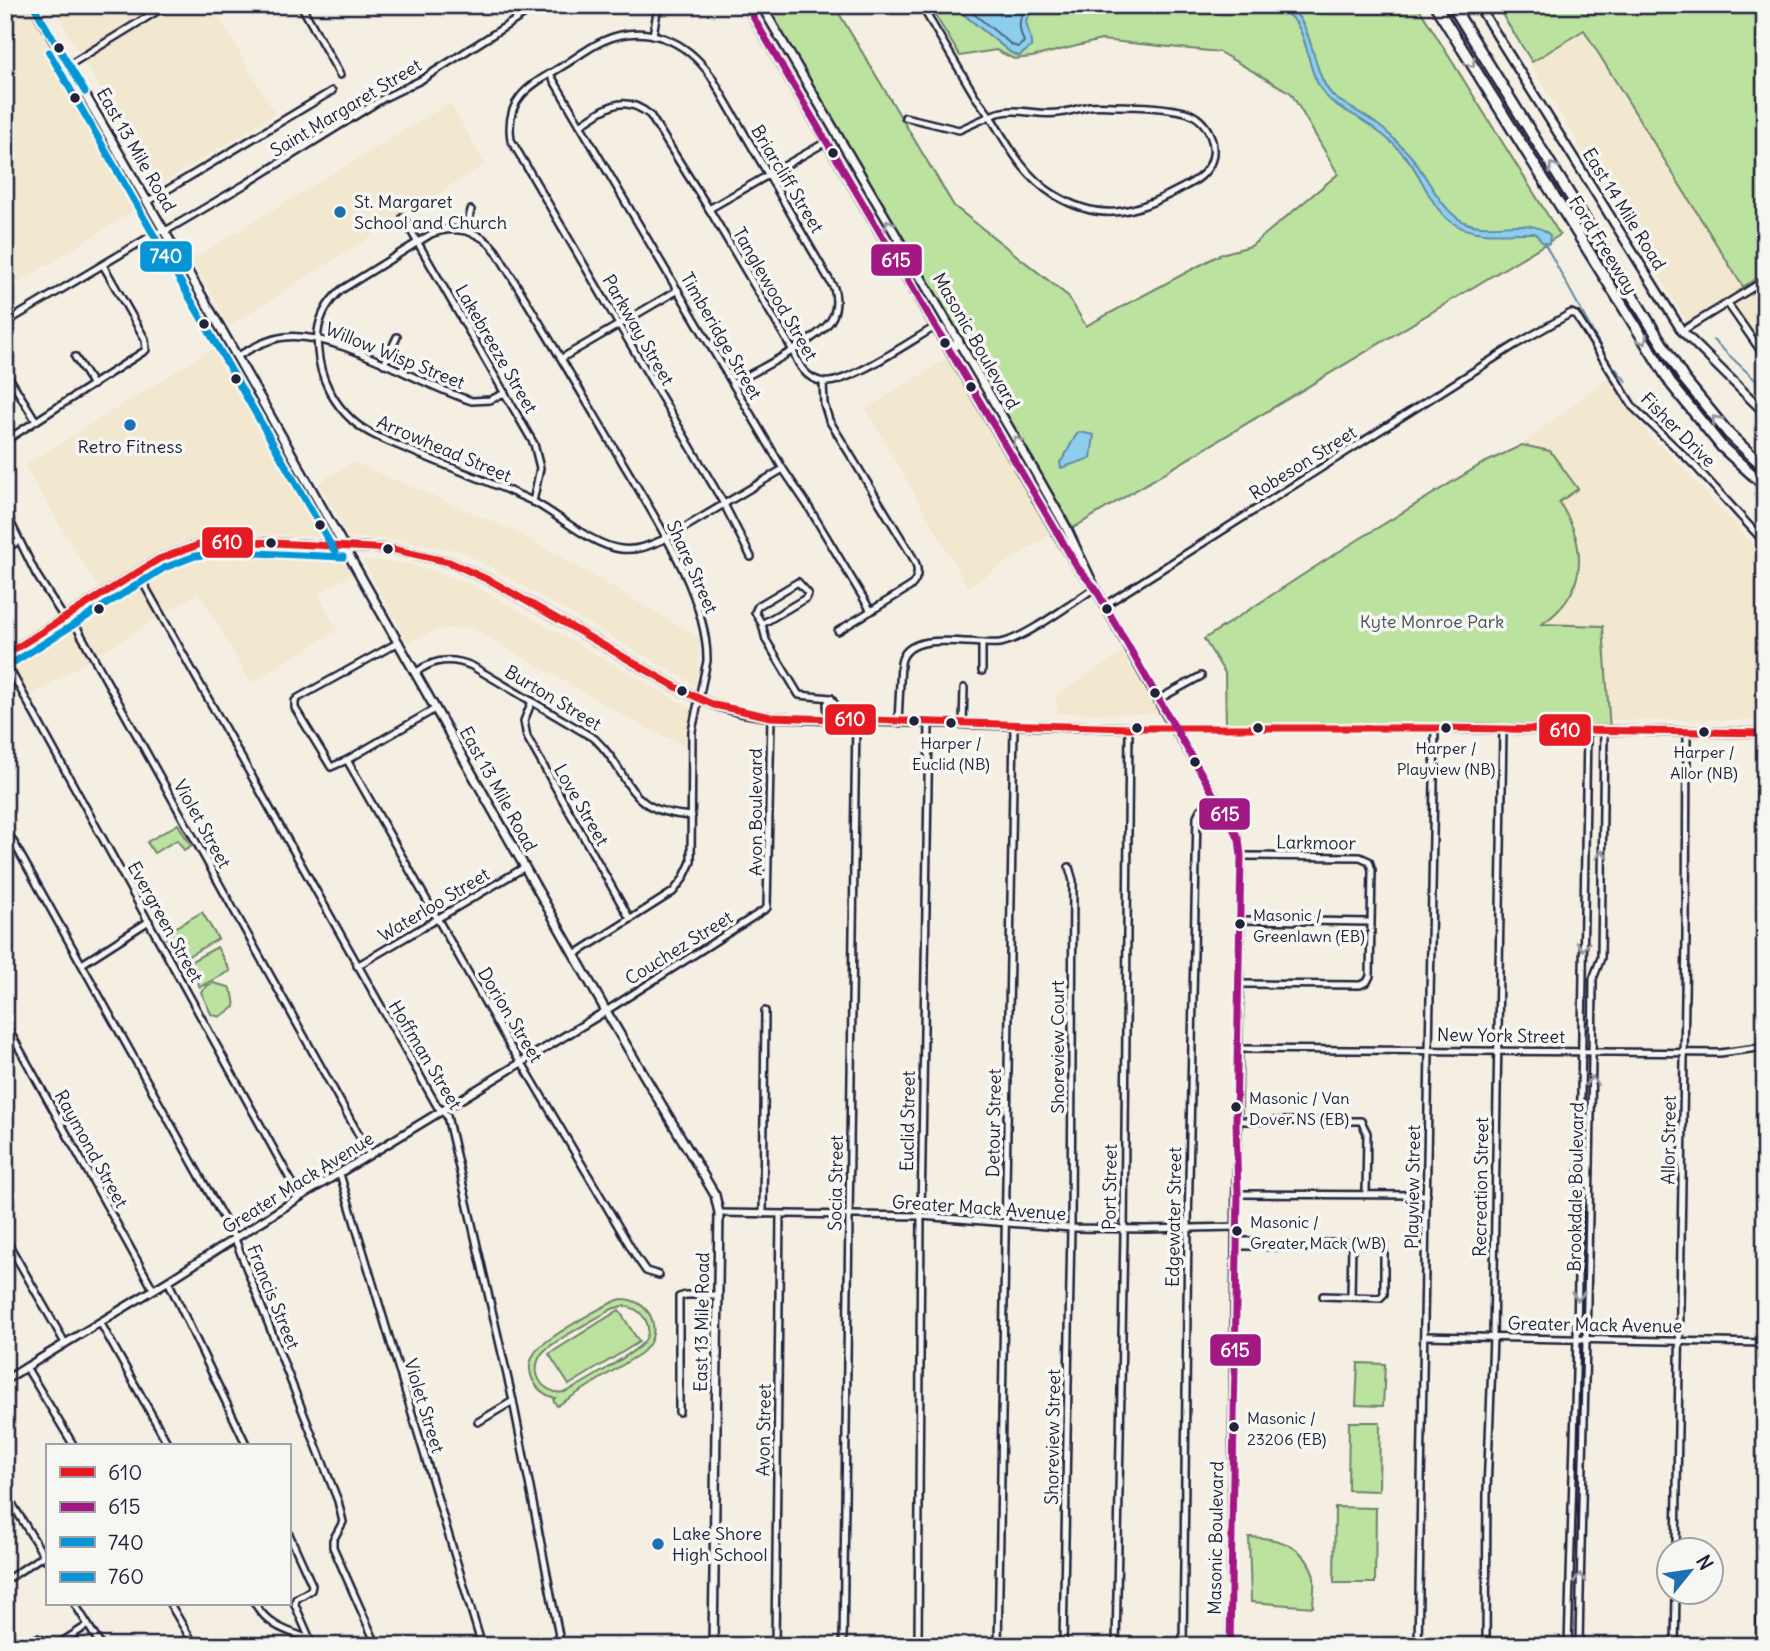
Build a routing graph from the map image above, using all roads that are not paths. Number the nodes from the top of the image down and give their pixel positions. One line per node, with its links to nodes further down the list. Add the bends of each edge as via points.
1 (33, 5): 14 (main road, East 13 Mile Road)
2 (167, 5): 14 (street)
3 (312, 5): 11 (street)
4 (539, 5): 31 (street, Saint Margaret Street)
5 (746, 5): 15 (main road, Masonic Boulevard)
6 (761, 5): 16 (main road, Masonic Boulevard)
7 (921, 5): 20 (street)
8 (1435, 5): 67 (highway, Ford Freeway, one-way to 67, via 1672,386 1722,447)
9 (1452, 5): 63 (highway, Ford Freeway, one-way to 9, via 1729,434 1684,379)
10 (1478, 5): 42 (main road, East 14 Mile Road)
11 (302, 8): 18 (street)
12 (657, 12): 13 (street)
13 (653, 35): 17 (street, via 634,33 601,41); 25 (street, Briarcliff Street, via 682,46 703,65)
14 (69, 65): 26 (main road, East 13 Mile Road)
15 (782, 66): 16 (main road, via 788,61); 24 (main road, Masonic Boulevard)
16 (797, 66): 23 (main road, Masonic Boulevard)
17 (550, 74): 22 (street, Timberidge Street); 40 (street, Parkway Street, via 523,92 510,116 513,146)
18 (340, 75)
19 (332, 91): 26 (street, Saint Margaret Street)
20 (990, 116): 20 (street, via 1011,110 1059,113 1092,106 1187,113 1208,131 1213,140 1212,158 1199,178 1143,208 1112,213 1085,209 1053,194 1023,169); 21 (street, via 959,130)
21 (905, 117)
22 (580, 125): 27 (street, Tanglewood Street, via 615,105 631,104 644,110); 37 (street, Timberidge Street)
23 (833, 128): 24 (main road); 35 (main road, Masonic Boulevard, one-way to 23)
24 (826, 142): 25 (street); 33 (main road, Masonic Boulevard)
25 (768, 174): 27 (street); 47 (street, Briarcliff Street, via 836,296 835,312 827,325)
26 (147, 202): 31 (main road, East 13 Mile Road)
27 (709, 209): 47 (street, Tanglewood Street)
28 (471, 210): 30 (street)
29 (403, 217): 32 (street, Lakebreeze Street)
30 (466, 230): 32 (street, via 445,230); 51 (street, Share Street, via 487,240 496,251)
31 (164, 231): 34 (street, Saint Margaret Street); 49 (main road, East 13 Mile Road)
32 (418, 242): 44 (street, Arrowhead Street, via 335,295 322,315); 58 (street, Lakebreeze Street)
33 (890, 248): 35 (main road, via 895,243); 41 (main road, Masonic Boulevard)
34 (103, 265): 39 (street, Saint Margaret Street); 57 (street, via 147,347)
35 (914, 267): 45 (main road, Masonic Boulevard)
36 (1765, 280): 38 (street)
37 (678, 290): 40 (street); 56 (street, Timberidge Street)
38 (1728, 304): 42 (street); 50 (street)
39 (5, 323)
40 (618, 324): 51 (street); 70 (street, Parkway Street)
41 (935, 327): 45 (main road, via 941,328 953,346); 54 (main road, Masonic Boulevard); 55 (street, via 846,378)
42 (1682, 331): 60 (main road, East 14 Mile Road)
43 (397, 337): 52 (street)
44 (317, 339): 49 (street, Willow Wisp Street, via 274,339); 52 (street, Willow Wisp Street); 69 (street, Arrowhead Street, via 327,386 342,410 363,429)
45 (958, 340): 59 (main road, Masonic Boulevard)
46 (1515, 345): 77 (street, Fisher Drive, via 1567,314 1576,315 1633,407); 83 (street, Robeson Street)
47 (792, 349): 55 (street, Tanglewood Street, via 803,370); 56 (street, Briarcliff Street)
48 (75, 356): 57 (street)
49 (236, 357): 78 (main road, East 13 Mile Road)
50 (1765, 357)
51 (562, 358): 75 (street, Share Street)
52 (384, 364): 58 (street, Willow Wisp Street, via 472,401)
53 (5, 371): 61 (street)
54 (961, 371): 59 (main road, via 986,406); 65 (main road, Masonic Boulevard)
55 (823, 382): 84 (street, Tanglewood Street, via 829,421 917,565 913,584)
56 (733, 384): 64 (street, Timberidge Street)
57 (93, 385): 61 (street)
58 (505, 393): 69 (street, Lakebreeze Street, via 538,453 539,480)
59 (997, 407): 66 (main road, Masonic Boulevard, one-way to 59)
60 (1765, 413)
61 (36, 421): 62 (street)
62 (5, 441)
63 (1765, 468)
64 (783, 469): 70 (street, Arrowhead Street); 84 (street, Timberidge Street)
65 (1024, 478): 66 (main road); 72 (main road, Masonic Boulevard)
66 (1041, 482): 68 (main road, Masonic Boulevard)
67 (1765, 486)
68 (1048, 496): 72 (main road); 73 (main road, Masonic Boulevard)
69 (533, 502): 75 (street, Arrowhead Street, via 618,549 639,549)
70 (724, 504): 75 (street, Arrowhead Street); 80 (street, Parkway Street)
71 (5, 511): 76 (street, Violet Street)
72 (1043, 511): 74 (main road, Masonic Boulevard)
73 (1066, 527): 74 (main road); 82 (main road, Masonic Boulevard)
74 (1058, 535): 82 (main road, Masonic Boulevard)
75 (667, 538): 96 (street, Share Street, via 693,594 706,637 707,661)
76 (19, 541): 79 (street); 85 (street, Violet Street)
77 (1765, 543)
78 (344, 547): 81 (main road, via 212,542 176,551); 88 (main road, East 13 Mile Road); 96 (main road, via 409,552 460,566)
79 (5, 549)
80 (751, 557)
81 (137, 572): 85 (main road); 130 (street, Hoffman Street)
82 (1095, 588): 83 (main road, Masonic Boulevard); 89 (street, via 1013,639)
83 (1105, 605): 97 (main road, Masonic Boulevard)
84 (871, 611): 87 (street, Tanglewood Street)
85 (64, 618): 90 (main road); 145 (street, Violet Street, via 75,624)
86 (762, 624): 86 (street, via 755,612 758,606 802,584 806,598); 101 (street, via 766,640 799,695 831,698 827,704)
87 (838, 631)
88 (398, 642): 93 (main road, East 13 Mile Road); 115 (street, via 295,701 331,767)
89 (982, 643): 92 (street); 103 (street, via 927,641 905,652)
90 (5, 655)
91 (5, 662): 126 (street, Evergreen Street)
92 (982, 671)
93 (415, 673): 98 (street, Burton Street, via 439,660 463,662); 99 (main road, East 13 Mile Road)
94 (1201, 676): 97 (street)
95 (964, 688): 105 (street)
96 (698, 699): 100 (main road, via 727,710); 117 (street, Share Street, via 692,731)
97 (1160, 699): 108 (main road, Masonic Boulevard)
98 (532, 701): 117 (street, Burton Street, via 595,739 637,797 658,812); 124 (street, Love Street, via 524,721 527,737)
99 (435, 709): 115 (street); 120 (main road, East 13 Mile Road)
100 (771, 717): 101 (main road); 122 (street, Avon Boulevard)
101 (831, 720): 102 (main road)
102 (856, 720): 103 (main road); 154 (street, Socia Street)
103 (898, 722): 104 (main road)
104 (929, 723): 105 (main road); 155 (street, Euclid Street)
105 (963, 724): 106 (main road)
106 (1014, 726): 107 (main road); 156 (street, Detour Street)
107 (1129, 728): 108 (main road); 160 (street, Port Street)
108 (1174, 728): 109 (main road); 116 (street, Masonic Boulevard)
109 (1435, 728): 110 (main road); 137 (street, Playview Street)
110 (1503, 729): 111 (main road); 138 (street, Recreation Street)
111 (1587, 730): 112 (main road); 139 (street, Brookdale Boulevard, one-way to 139)
112 (1604, 731): 113 (main road); 140 (street, Brookdale Boulevard, one-way to 112, via 1594,974 1601,958)
113 (1687, 732): 114 (main road); 141 (street, Allor Street)
114 (1765, 733)
115 (346, 760): 123 (street, Dorion Street)
116 (1217, 800): 119 (street, Masonic Boulevard, via 1237,833); 157 (street, Edgewater Street, via 1202,807 1197,816)
117 (692, 816): 124 (street, Share Street, via 693,850 683,879 667,896)
118 (5, 827): 129 (street, Francis Street)
119 (1241, 856): 125 (street, Masonic Boulevard); 127 (street, Larkmoor, via 1366,859 1373,870)
120 (524, 867): 123 (street, Waterloo Street); 128 (main road, East 13 Mile Road)
121 (1069, 867): 159 (street, Shoreview Court, via 1073,881)
122 (767, 908): 133 (street, Couchez Street)
123 (436, 919): 130 (street, Waterloo Street); 142 (street, Dorion Street)
124 (630, 919): 128 (street, Share Street)
125 (1240, 920): 127 (street); 131 (street, Masonic Boulevard)
126 (149, 921): 129 (street); 150 (street, Evergreen Street)
127 (1370, 922): 131 (street, via 1370,975 1363,984)
128 (574, 955): 133 (main road, East 13 Mile Road)
129 (82, 964): 162 (street, Francis Street)
130 (357, 966): 143 (street, Hoffman Street)
131 (1239, 984): 136 (street, Masonic Boulevard)
132 (765, 1011): 152 (street)
133 (606, 1012): 142 (street, Greater Mack Avenue); 151 (main road, East 13 Mile Road, via 711,1188)
134 (5, 1023): 167 (street, Raymond Street)
135 (1765, 1047): 141 (street, New York Street)
136 (1237, 1049): 137 (street, New York Street); 144 (street, Masonic Boulevard)
137 (1429, 1049): 138 (street, New York Street); 149 (street, Playview Street)
138 (1497, 1050): 139 (street, New York Street); 173 (street, Recreation Street)
139 (1581, 1051): 140 (street, New York Street); 174 (street, Brookdale Boulevard, one-way to 174)
140 (1593, 1051): 141 (street, New York Street); 175 (street, Brookdale Boulevard, one-way to 140)
141 (1684, 1052): 176 (street, Allor Street)
142 (521, 1063): 143 (street, Greater Mack Avenue); 165 (street, Dorion Street, via 637,1258 646,1271)
143 (443, 1111): 145 (street, Greater Mack Avenue); 181 (street, Hoffman Street)
144 (1236, 1121): 147 (street, Masonic Boulevard); 148 (street, via 1361,1121 1367,1133)
145 (370, 1155): 146 (street, Greater Mack Avenue)
146 (340, 1174): 150 (street, Greater Mack Avenue); 203 (street, Violet Street)
147 (1238, 1194): 148 (street); 158 (street, Masonic Boulevard)
148 (1366, 1194): 149 (street)
149 (1427, 1195): 172 (street, Playview Street)
150 (300, 1196): 162 (street, Greater Mack Avenue)
151 (719, 1213): 152 (street, Greater Mack Avenue); 168 (main road, East 13 Mile Road)
152 (763, 1213): 153 (street, Greater Mack Avenue)
153 (780, 1214): 154 (street, Greater Mack Avenue); 206 (street, Avon Street)
154 (849, 1214): 155 (street, Greater Mack Avenue); 207 (street, Socia Street)
155 (921, 1216): 156 (street, Greater Mack Avenue); 208 (street, Euclid Street)
156 (1006, 1224): 159 (street, Greater Mack Avenue); 209 (street, Detour Street)
157 (1188, 1226): 158 (street, Greater Mack Avenue); 160 (street, Greater Mack Avenue); 212 (street, Edgewater Street)
158 (1237, 1227): 163 (street, Masonic Boulevard)
159 (1070, 1228): 160 (street, Greater Mack Avenue); 210 (street, Shoreview Street)
160 (1124, 1229): 211 (street, Port Street)
161 (5, 1238): 178 (street)
162 (235, 1239): 166 (street, Greater Mack Avenue); 202 (street, Francis Street, via 342,1512 333,1547)
163 (1237, 1243): 164 (street, via 1305,1248); 213 (street, Masonic Boulevard)
164 (1352, 1243): 170 (street); 170 (street, via 1384,1244 1384,1294 1380,1298)
165 (659, 1275)
166 (168, 1281): 167 (street, Greater Mack Avenue); 186 (street)
167 (153, 1289): 171 (street, Greater Mack Avenue)
168 (718, 1296): 182 (street, via 679,1297); 205 (main road, East 13 Mile Road)
169 (1324, 1296): 170 (street)
170 (1351, 1297)
171 (100, 1322): 178 (street, Greater Mack Avenue); 185 (street)
172 (1424, 1336): 173 (street, Greater Mack Avenue); 214 (street, Playview Street)
173 (1493, 1337): 174 (street, Greater Mack Avenue); 215 (street, Recreation Street)
174 (1577, 1338): 175 (street, Greater Mack Avenue); 216 (street, Brookdale Boulevard)
175 (1588, 1338): 176 (street, Greater Mack Avenue); 217 (street, Brookdale Boulevard, one-way to 175)
176 (1680, 1340): 177 (street, Greater Mack Avenue); 189 (street, Allor Street)
177 (1765, 1340): 219 (street)
178 (65, 1343): 179 (street, Greater Mack Avenue)
179 (26, 1367): 180 (street, Greater Mack Avenue); 184 (street)
180 (5, 1380)
181 (513, 1401): 183 (street); 204 (street, Hoffman Street)
182 (678, 1412)
183 (478, 1422)
184 (73, 1444)
185 (168, 1444)
186 (246, 1444)
187 (5, 1492): 190 (street)
188 (290, 1536): 197 (street, via 312,1585 295,1605)
189 (1676, 1536)
190 (46, 1558): 191 (street)
191 (5, 1581)
192 (76, 1606): 196 (street)
193 (171, 1606): 200 (street)
194 (256, 1606): 197 (street, via 274,1625)
195 (1676, 1606): 218 (street)
196 (88, 1625): 198 (street, via 57,1645 37,1638); 199 (street)
197 (310, 1639): 201 (street)
198 (23, 1646)
199 (101, 1646)
200 (195, 1646)
201 (313, 1646)
202 (377, 1646)
203 (482, 1646)
204 (561, 1646)
205 (713, 1646)
206 (775, 1646)
207 (843, 1646)
208 (918, 1646)
209 (998, 1646)
210 (1063, 1646)
211 (1116, 1646)
212 (1183, 1646)
213 (1230, 1646)
214 (1418, 1646)
215 (1486, 1646)
216 (1568, 1646)
217 (1579, 1646)
218 (1675, 1646)
219 (1760, 1646)

